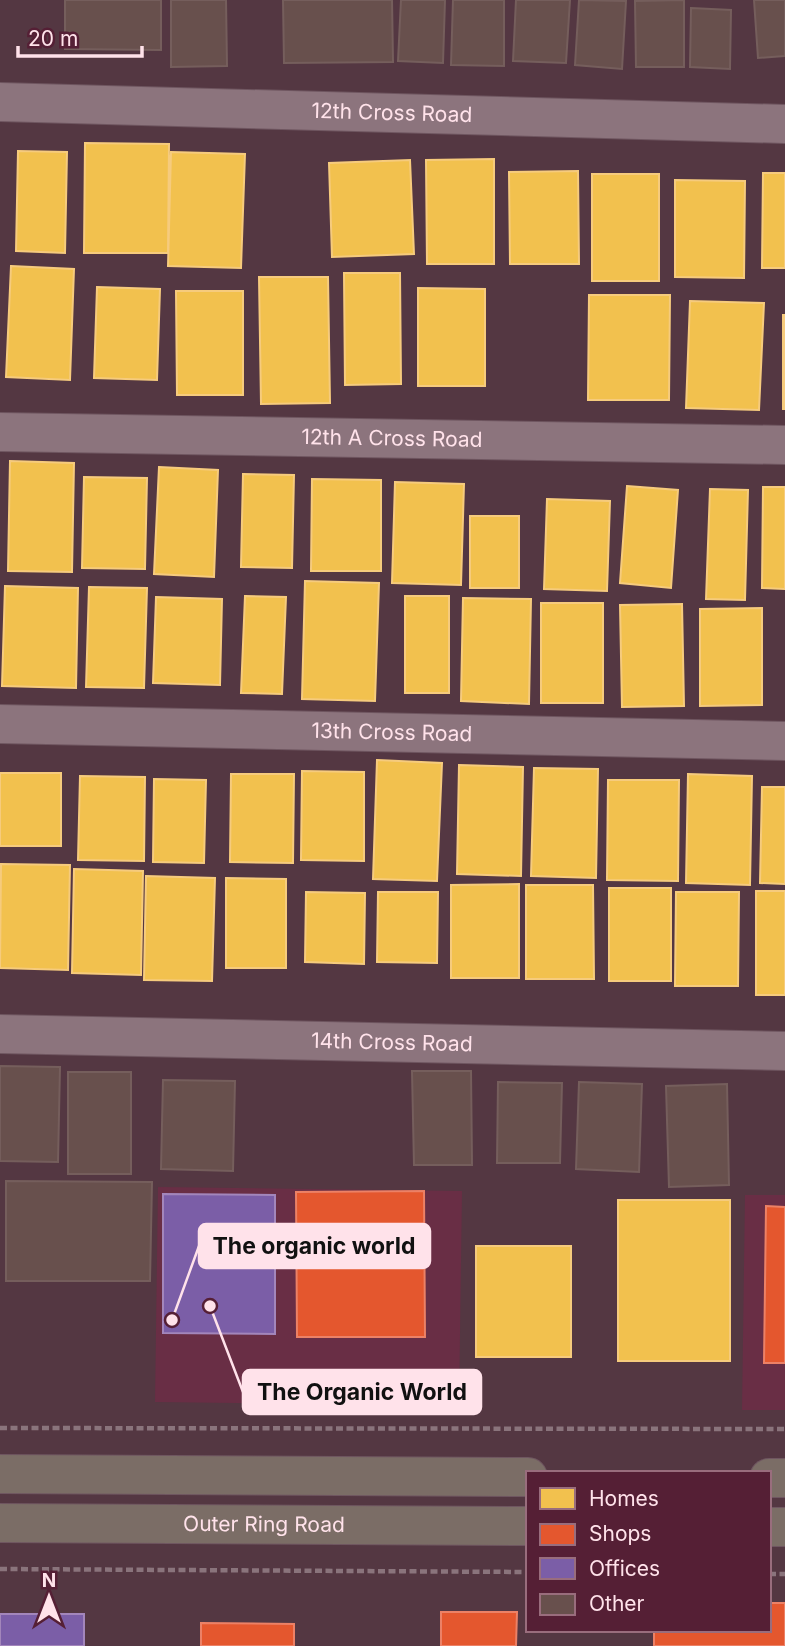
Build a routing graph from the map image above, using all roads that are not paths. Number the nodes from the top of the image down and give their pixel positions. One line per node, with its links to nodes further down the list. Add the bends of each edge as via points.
1 (0, 102): 2 (street, 12th Cross Road)
2 (785, 124)
3 (0, 432): 4 (street, 12th A Cross Road)
4 (785, 445)
5 (0, 723): 6 (street, 13th Cross Road)
6 (785, 741)
7 (0, 1034): 8 (street, 14th Cross Road)
8 (785, 1051)
9 (0, 1474): 10 (highway)
10 (526, 1477)
11 (0, 1522): 12 (highway, Outer Ring Road)
12 (526, 1525)

